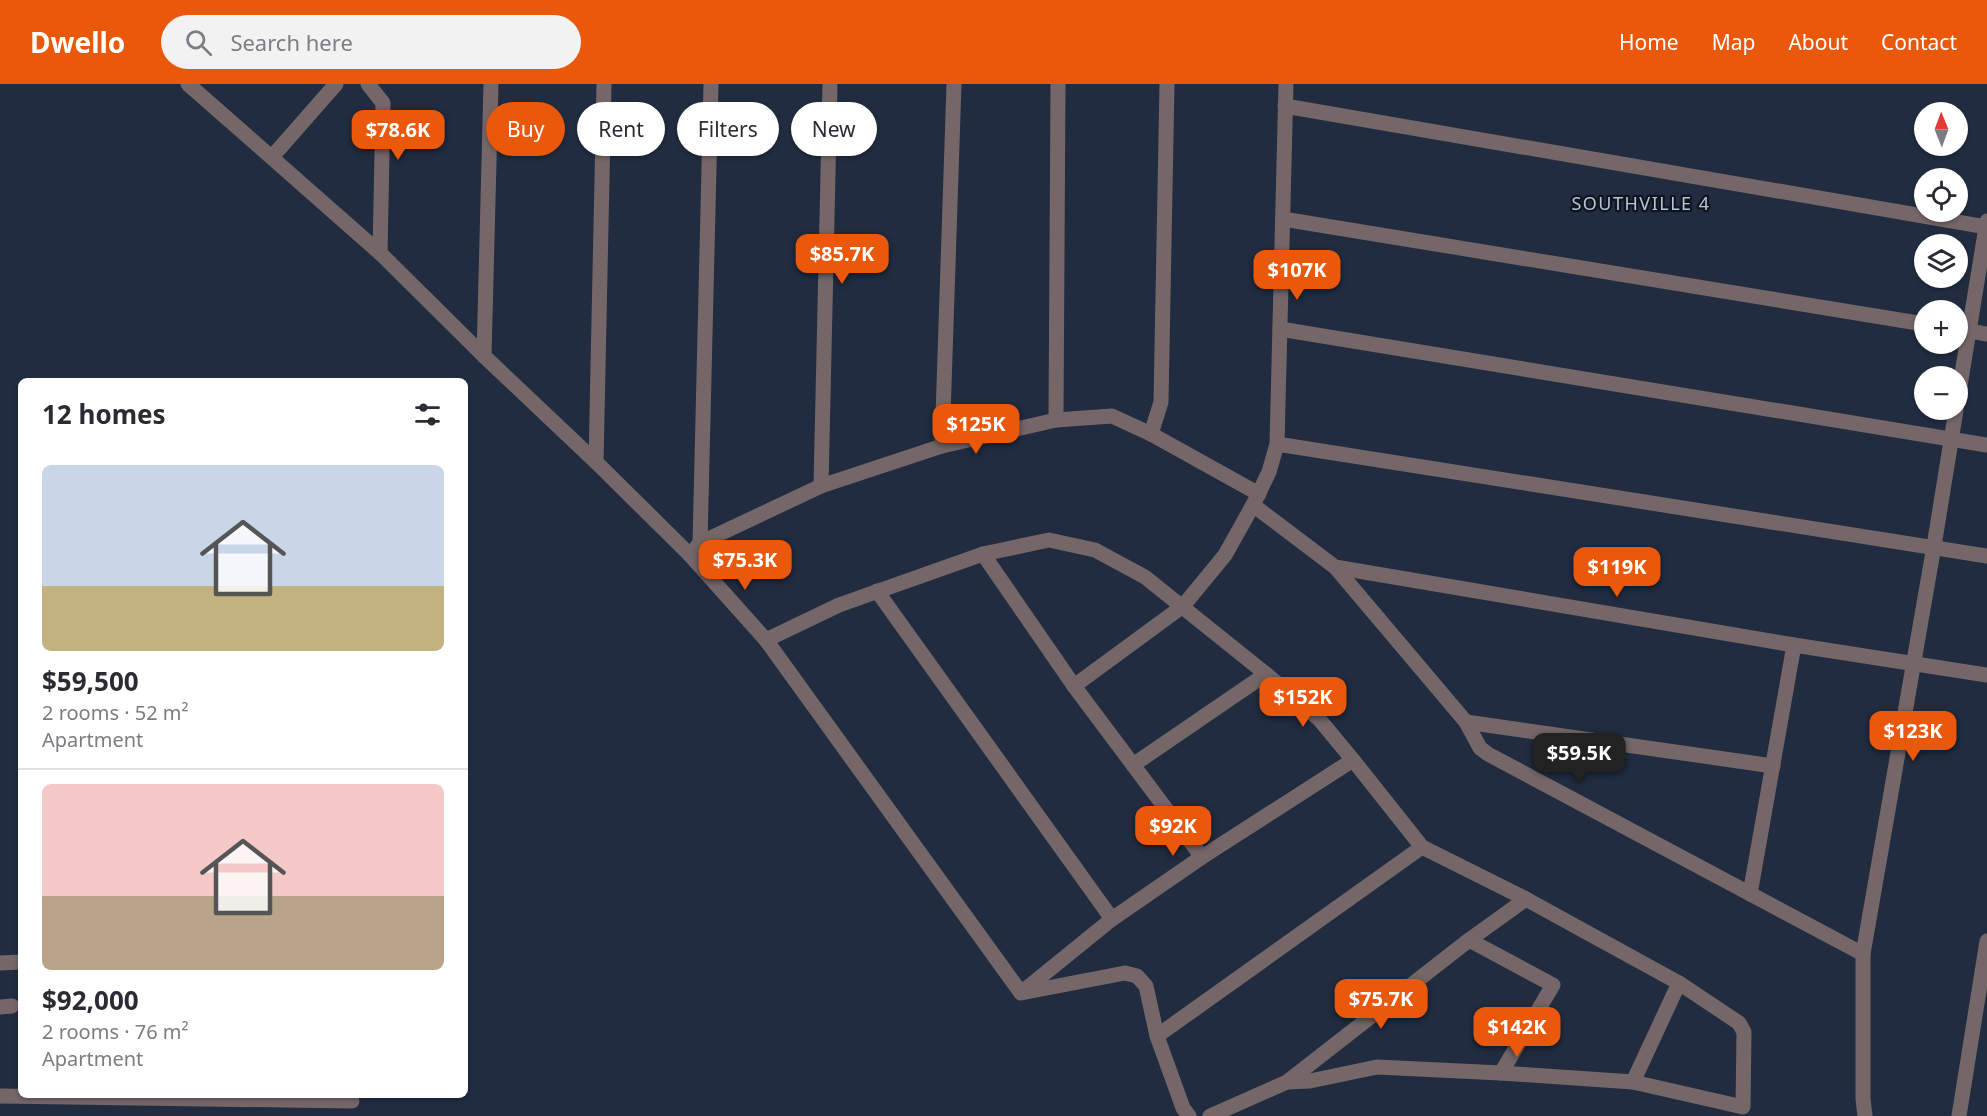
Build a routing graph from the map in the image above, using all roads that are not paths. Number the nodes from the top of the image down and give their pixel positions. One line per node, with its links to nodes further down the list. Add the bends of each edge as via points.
1 (188, 84): 13 (street)
2 (336, 84): 13 (street)
3 (368, 84): 16 (street, via 383,103)
4 (491, 84): 22 (street)
5 (604, 84): 30 (street)
6 (711, 84): 34 (street)
7 (830, 84): 31 (street)
8 (954, 84): 28 (street)
9 (1058, 84): 23 (street)
10 (1167, 84): 25 (street, via 1161,402)
11 (1286, 84): 12 (street)
12 (1285, 106): 14 (street); 15 (street)
13 (272, 157): 16 (street)
14 (1283, 219): 18 (street); 19 (street)
15 (1987, 225): 17 (street)
16 (380, 253): 22 (street)
17 (1968, 308)
18 (1914, 322)
19 (1280, 329): 26 (street); 27 (street)
20 (1968, 331): 21 (street)
21 (1987, 334)
22 (484, 356): 30 (street)
23 (1056, 420): 25 (street, via 1112,416); 28 (street)
24 (1954, 420): 26 (street)
25 (1151, 434): 32 (street)
26 (1951, 439): 29 (street); 33 (street)
27 (1277, 444): 32 (street); 33 (street)
28 (942, 446): 31 (street)
29 (1987, 446)
30 (596, 462): 34 (street)
31 (821, 486): 34 (street)
32 (1256, 499): 37 (street); 39 (street, via 1225,555)
33 (1934, 546): 36 (street); 42 (street)
34 (695, 549): 40 (street)
35 (983, 554): 38 (street); 39 (street, via 1049,540 1095,550 1145,577); 45 (street)
36 (1987, 555)
37 (1335, 567): 41 (street); 46 (street)
38 (877, 591): 40 (street); 54 (street)
39 (1183, 606): 43 (street); 45 (street)
40 (766, 640): 61 (street)
41 (1794, 645): 42 (street); 49 (street)
42 (1913, 663): 44 (street); 57 (street)
43 (1266, 674): 47 (street, via 1319,719); 48 (street)
44 (1987, 675)
45 (1074, 686): 48 (street)
46 (1466, 722): 49 (street); 52 (street, via 1480,748 1488,754)
47 (1353, 760): 50 (street); 51 (street)
48 (1133, 765): 51 (street)
49 (1773, 766): 52 (street)
50 (1422, 847): 53 (street); 62 (street)
51 (1202, 857): 54 (street)
52 (1750, 894): 57 (street)
53 (1526, 899): 55 (street); 60 (street)
54 (1112, 919): 61 (street)
55 (1469, 940): 63 (street, via 1553,985); 64 (street)
56 (1987, 941): 73 (street)
57 (1863, 954): 72 (street)
58 (18, 962): 59 (street)
59 (0, 963)
60 (1679, 983): 65 (street); 65 (street, via 1739,1023 1744,1032 1743,1107)
61 (1021, 993): 62 (street, via 1125,974 1137,976 1146,986)
62 (1157, 1036): 70 (street)
63 (1501, 1073): 64 (street, via 1377,1067); 65 (street)
64 (1287, 1082): 71 (street)
65 (1633, 1082)
66 (0, 1096): 67 (street)
67 (18, 1096)
68 (88, 1098): 69 (street)
69 (352, 1104)
70 (1189, 1116)
71 (1210, 1116)
72 (1865, 1116)
73 (1959, 1116)

